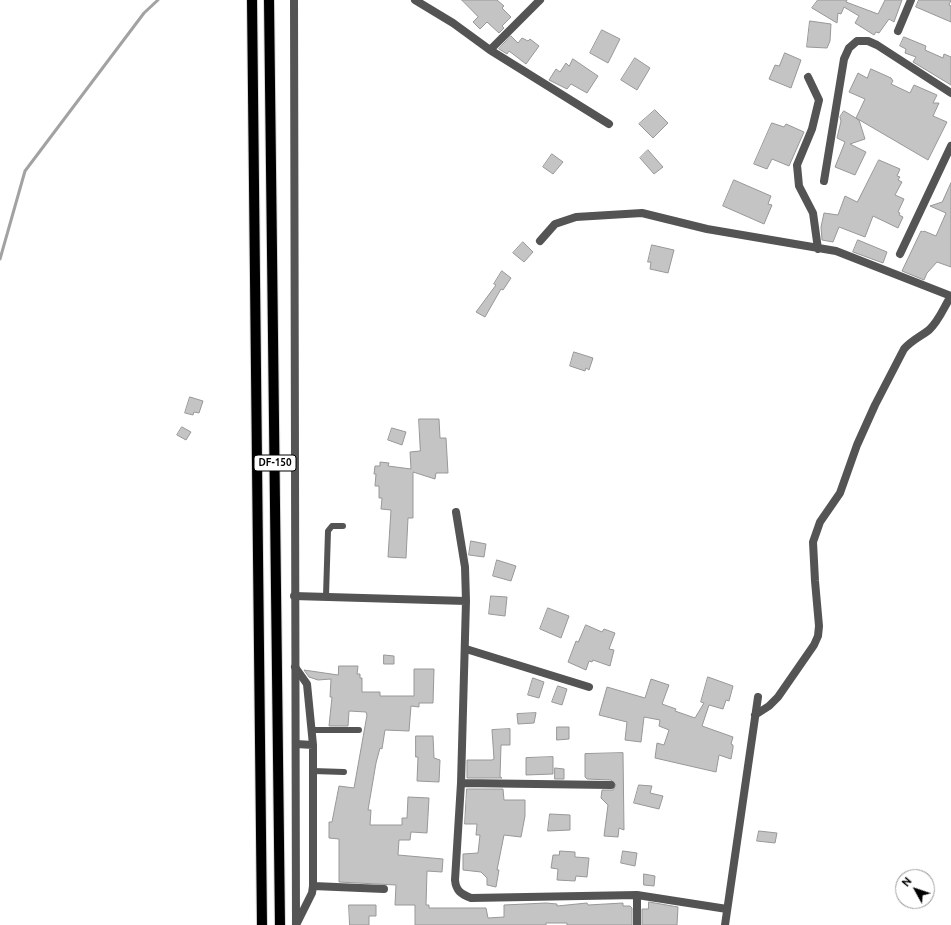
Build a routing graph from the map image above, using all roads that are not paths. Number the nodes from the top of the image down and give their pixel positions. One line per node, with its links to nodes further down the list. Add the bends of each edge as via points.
1 (252, 0): 41 (main road, DF-150)
2 (269, 0): 42 (main road, DF-150)
3 (299, 0): 7 (street)
4 (415, 0): 9 (street)
5 (540, 0): 9 (street)
6 (911, 0): 8 (street)
7 (294, 4): 21 (street)
8 (898, 31)
9 (490, 50): 12 (street)
10 (808, 77): 16 (street, via 820,100 812,129 797,165 799,186 813,213)
11 (951, 93): 14 (street, via 868,40 857,41 849,48 844,59)
12 (609, 124)
13 (951, 146): 17 (street)
14 (824, 181)
15 (540, 241): 16 (street, via 555,224 576,217 642,213 706,229)
16 (818, 249): 18 (street, via 836,252)
17 (900, 254)
18 (951, 296): 28 (street, via 936,323 904,349 875,404 840,493 820,522 813,542 819,626 814,645 778,697)
19 (456, 512): 23 (street, via 465,567)
20 (343, 526): 22 (lane, via 332,526 328,531)
21 (294, 596): 22 (street); 25 (street)
22 (326, 596): 23 (street)
23 (466, 600): 24 (street)
24 (466, 649): 26 (street); 35 (street)
25 (294, 667): 29 (street, via 306,684); 31 (street)
26 (589, 686)
27 (758, 697): 28 (street)
28 (755, 716): 40 (street)
29 (312, 730): 30 (lane); 32 (street)
30 (359, 730)
31 (296, 744): 32 (street); 43 (street)
32 (313, 745): 33 (street)
33 (313, 771): 34 (lane); 37 (street)
34 (344, 772)
35 (461, 783): 36 (street); 39 (street, via 455,880 459,892 471,898)
36 (611, 785)
37 (313, 886): 38 (street); 43 (street)
38 (384, 889)
39 (637, 895): 40 (street); 44 (street)
40 (727, 909): 45 (street)
41 (262, 925)
42 (280, 925)
43 (296, 925)
44 (637, 925)
45 (725, 925)

